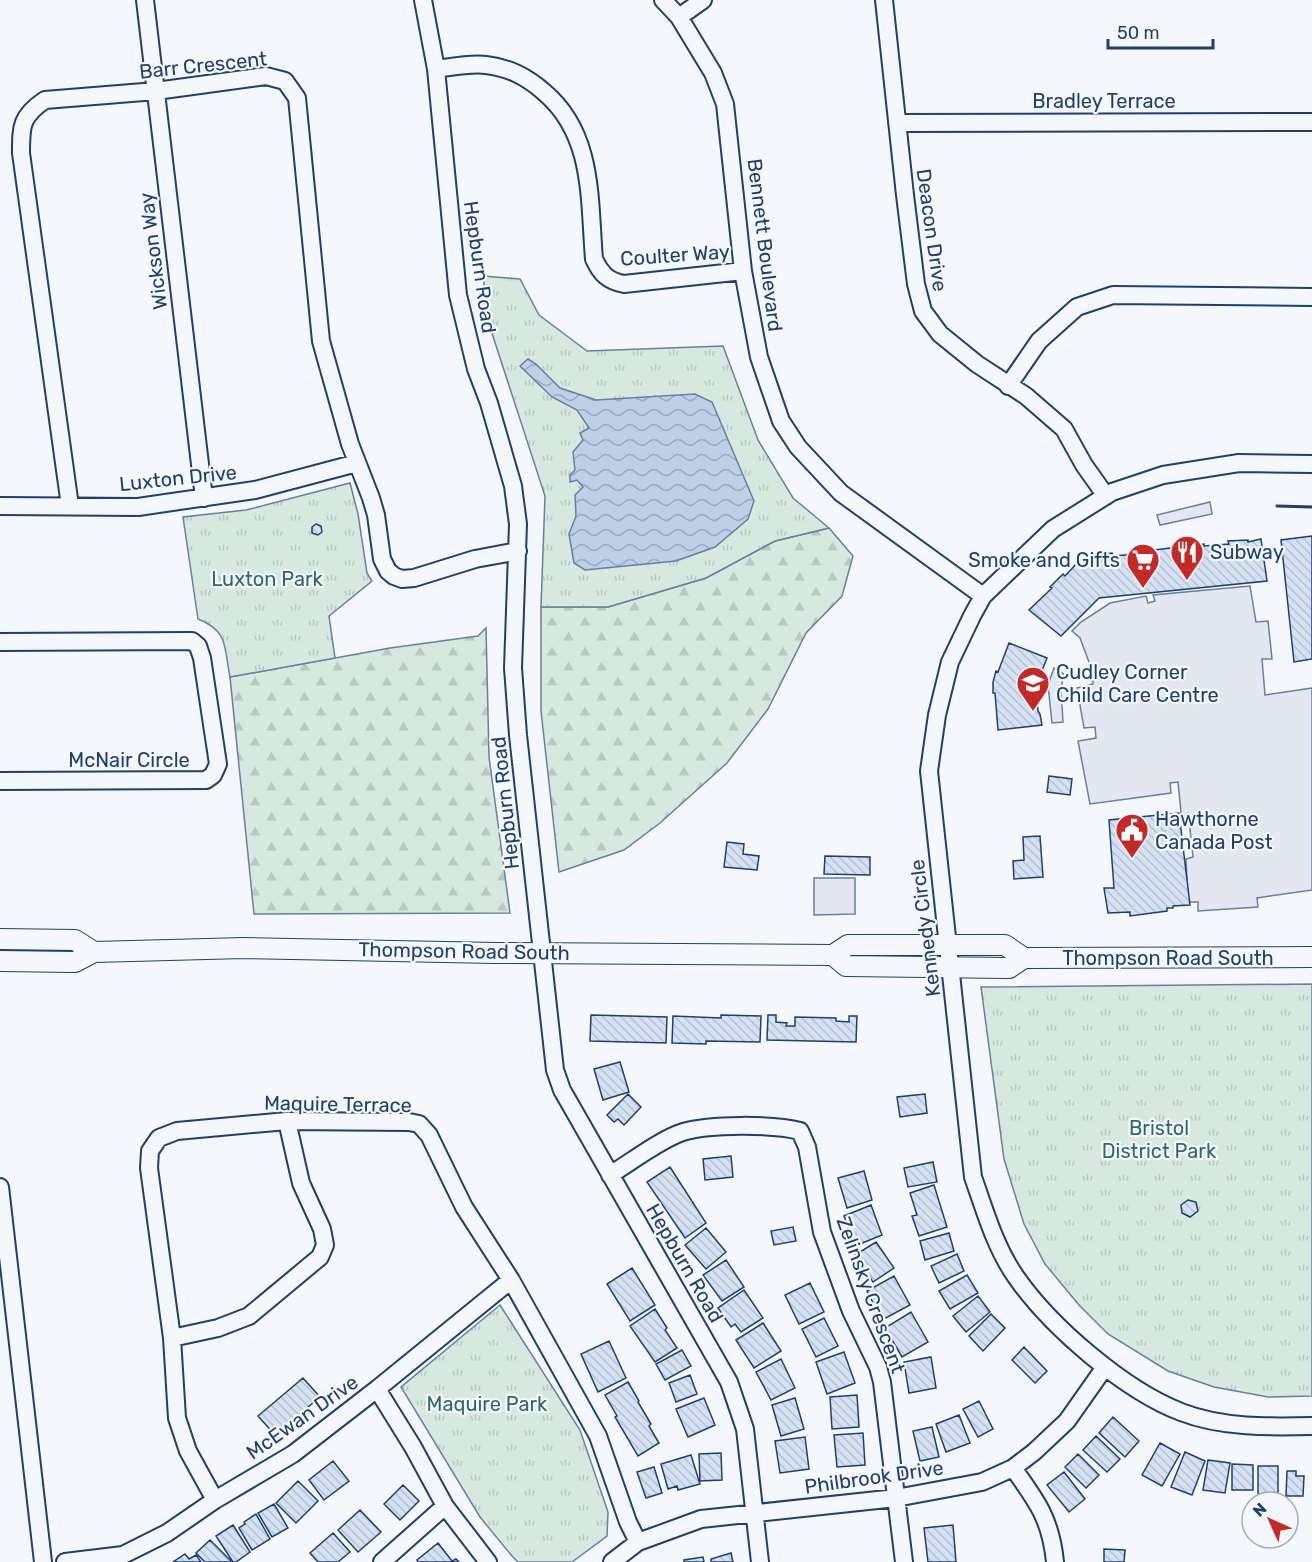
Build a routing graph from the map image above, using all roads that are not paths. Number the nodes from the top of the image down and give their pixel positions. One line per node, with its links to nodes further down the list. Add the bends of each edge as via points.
1 (145, 0): 8 (street, Wickson Way)
2 (423, 0): 7 (street, Hepburn Road)
3 (663, 0): 6 (street, Bennett Boulevard)
4 (703, 0): 6 (street)
5 (884, 0): 10 (street, Deacon Drive)
6 (679, 17): 11 (street, Bennett Boulevard, via 713,73 725,104)
7 (436, 69): 11 (street, Coulter Way, via 484,65 520,73 566,114 583,154 594,259 607,278 624,284); 20 (street, Hepburn Road, via 458,296 476,369 513,486)
8 (156, 91): 14 (street, Barr Crescent, via 266,76 285,81 297,98 321,341); 17 (street, Wickson Way); 19 (street, Barr Crescent, via 45,100 30,110 21,127 21,153)
9 (1312, 122): 10 (street, Bradley Terrace)
10 (897, 123): 13 (street, Deacon Drive, via 916,284 923,311 940,334)
11 (743, 271): 21 (street, Bennett Boulevard, via 759,357 781,421 798,447 842,493)
12 (1312, 297): 13 (street, via 1113,295 1077,307 1039,341)
13 (1008, 386): 16 (street, Deacon Drive, via 1026,396 1064,429)
14 (357, 463): 17 (street, Luxton Drive, via 255,490); 20 (street, Barr Crescent, via 375,515 382,559 394,576 414,578 475,559)
15 (1312, 464): 16 (street, Kennedy Circle, via 1239,463 1162,476)
16 (1106, 496): 21 (street, Kennedy Circle, via 1053,529)
17 (204, 498): 19 (street, Luxton Drive, via 138,507)
18 (0, 506): 19 (street, Luxton Drive)
19 (70, 506)
20 (518, 551): 27 (street, Hepburn Road, via 513,668)
21 (983, 596): 25 (street, Kennedy Circle, via 950,662 929,771)
22 (0, 642): 23 (street, McNair Circle, via 192,641 202,658 218,764 206,780)
23 (0, 781)
24 (0, 939): 26 (main road, Thompson Road South, via 75,940)
25 (948, 945): 28 (main road, Thompson Road South, via 848,945); 30 (main road, Thompson Road South, via 1005,945); 32 (street, Kennedy Circle)
26 (94, 952): 27 (main road, Thompson Road South, via 244,948); 31 (main road, Thompson Road South, via 75,962)
27 (542, 953): 28 (main road, Thompson Road South); 34 (street, Hepburn Road, via 555,1070 562,1090)
28 (833, 956): 32 (main road, Thompson Road South, via 846,966)
29 (1312, 957): 30 (main road, Thompson Road South)
30 (1023, 958): 32 (main road, Thompson Road South, via 1009,968)
31 (0, 961)
32 (951, 969): 38 (street, Kennedy Circle, via 973,1177 992,1232 1016,1277 1055,1323)
33 (287, 1121): 36 (street, Maquire Terrace, via 420,1124 464,1207); 37 (street, via 301,1183 326,1245 320,1257 249,1316 218,1328); 37 (street, Maquire Terrace, via 177,1131 159,1138 150,1151)
34 (610, 1175): 42 (street, Zelinsky Crescent, via 683,1132 783,1126 800,1131 807,1147 822,1232 882,1382); 45 (street, Hepburn Road, via 729,1382 746,1429)
35 (0, 1187): 47 (street)
36 (511, 1280): 39 (street, McEwan Drive); 46 (street, Maquire Terrace, via 598,1436)
37 (172, 1338): 43 (street, Maquire Terrace, via 177,1418 188,1451)
38 (1105, 1367): 40 (street, Kennedy Circle, via 1181,1412 1225,1423); 41 (street, Philbrook Drive, via 1067,1422)
39 (377, 1389): 43 (street, McEwan Drive, via 293,1454); 44 (street)
40 (1312, 1426)
41 (1013, 1468): 42 (street, Philbrook Drive, via 982,1482); 54 (street, via 1047,1521)
42 (897, 1498): 45 (street, Philbrook Drive); 53 (street)
43 (215, 1500): 48 (street, McEwan Drive, via 167,1533 123,1555)
44 (445, 1506): 49 (street); 50 (street)
45 (754, 1513): 46 (street, Philbrook Drive, via 701,1519); 52 (street, Hepburn Road)
46 (638, 1542): 51 (street, Philbrook Drive)
47 (43, 1562)
48 (64, 1562)
49 (382, 1562)
50 (488, 1562)
51 (612, 1562)
52 (760, 1562)
53 (904, 1562)
54 (1055, 1562)

